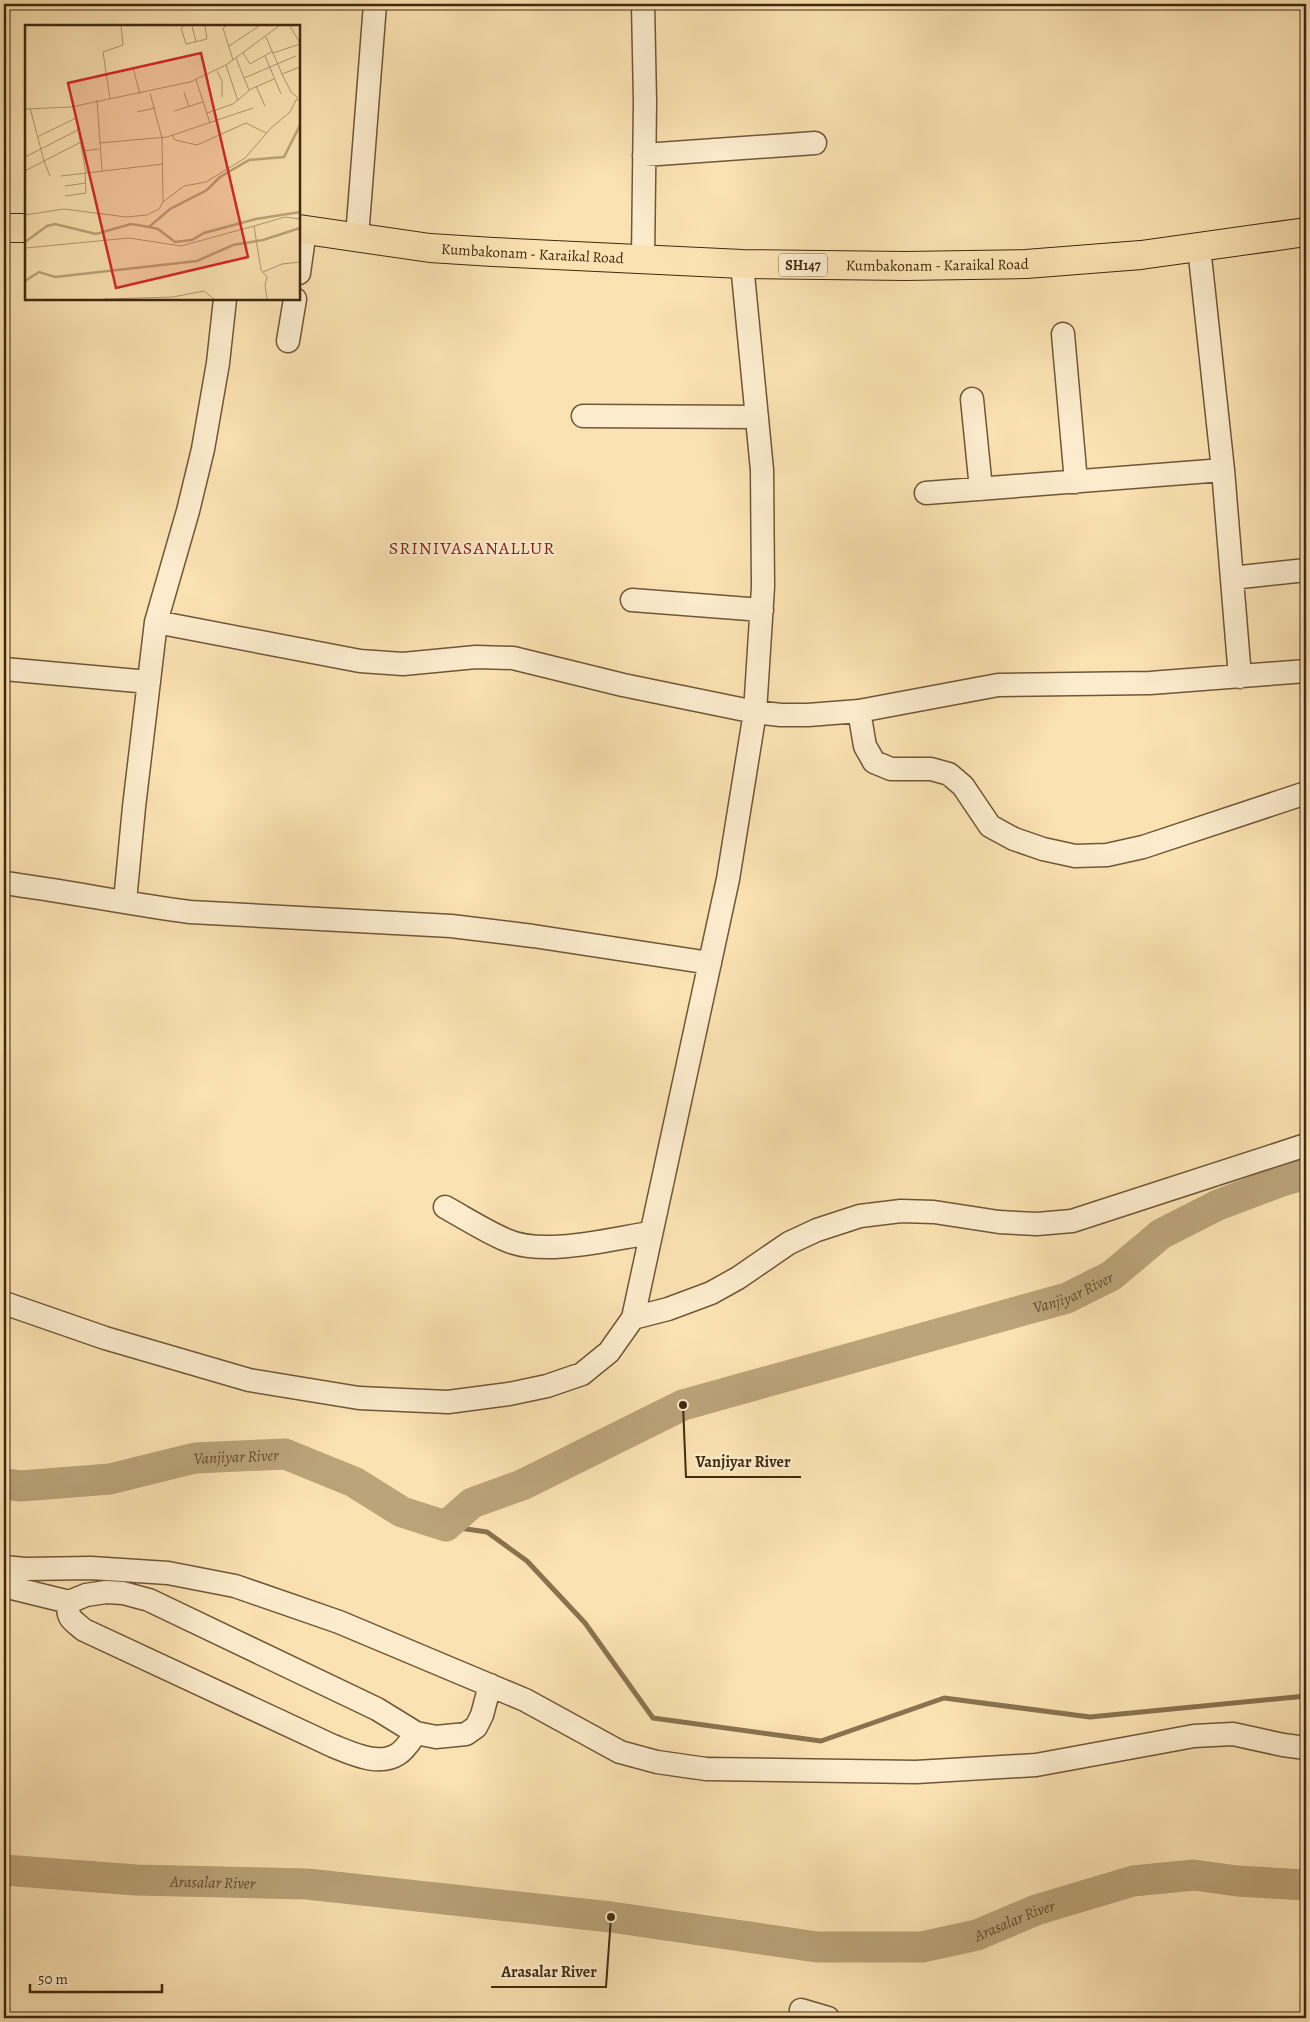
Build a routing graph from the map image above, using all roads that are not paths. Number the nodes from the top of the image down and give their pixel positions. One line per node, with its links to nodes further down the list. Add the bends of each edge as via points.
1 (375, 4): 9 (street)
2 (643, 4): 4 (street)
3 (815, 143): 4 (street)
4 (644, 155): 12 (street)
5 (4, 228): 6 (main road)
6 (25, 228)
7 (302, 230): 9 (main road, Kumbakonam - Karaikal Road / SH147); 11 (street)
8 (1306, 232): 10 (main road, Kumbakonam - Karaikal Road / SH147)
9 (357, 237): 12 (main road, Kumbakonam - Karaikal Road / SH147, via 448,249)
10 (1199, 247): 13 (main road, Kumbakonam - Karaikal Road / SH147, via 1026,264); 21 (street)
11 (300, 259)
12 (643, 259): 13 (main road, Kumbakonam - Karaikal Road / SH147)
13 (742, 264): 20 (street)
14 (225, 300): 29 (street, via 203,449)
15 (295, 300): 17 (street)
16 (1063, 334): 22 (street)
17 (288, 341)
18 (972, 399): 23 (street)
19 (583, 416): 20 (street)
20 (757, 417): 28 (street, via 763,496)
21 (1223, 470): 22 (street); 26 (street)
22 (1076, 482): 23 (street)
23 (981, 489): 24 (street)
24 (926, 493)
25 (1306, 570): 26 (street)
26 (1232, 578): 32 (street)
27 (632, 600): 28 (street)
28 (762, 610): 35 (street)
29 (156, 622): 33 (street); 35 (street, via 360,661 403,664 476,657 513,658)
30 (4, 669): 33 (street)
31 (1306, 671): 32 (street)
32 (1240, 677): 34 (street, via 1150,683 998,685)
33 (149, 682): 38 (street)
34 (859, 711): 35 (street, via 808,716); 36 (street, via 865,746 874,762 891,769 931,769 949,774 963,786 990,826 1043,849 1075,856 1107,855 1143,847)
35 (755, 712): 39 (street, via 728,879)
36 (1306, 793)
37 (4, 883): 38 (street)
38 (125, 901): 39 (street, via 190,912 451,926)
39 (710, 963): 42 (street)
40 (1306, 1145): 44 (street, via 1072,1221 1037,1224 1000,1222 934,1212 860,1216 789,1243 711,1293)
41 (445, 1207): 42 (street, via 507,1241 529,1246 554,1248)
42 (650, 1234): 44 (street)
43 (4, 1303): 44 (street, via 105,1338 249,1380 359,1398 448,1402 547,1386 582,1374 609,1352)
44 (633, 1318)
45 (4, 1567): 48 (street, via 168,1573 235,1586 339,1622)
46 (4, 1586): 47 (street)
47 (69, 1602): 49 (street, via 106,1592 149,1600 377,1709); 49 (street, via 70,1618 84,1630 333,1746 364,1757 390,1758 398,1754)
48 (490, 1685): 49 (street, via 482,1715 476,1727 466,1734 436,1737); 50 (street, via 526,1700 620,1752 657,1762 706,1769 916,1772 1036,1765 1194,1736 1233,1734)
49 (416, 1733)
50 (1306, 1748)
51 (801, 2010): 52 (street)
52 (828, 2018)

